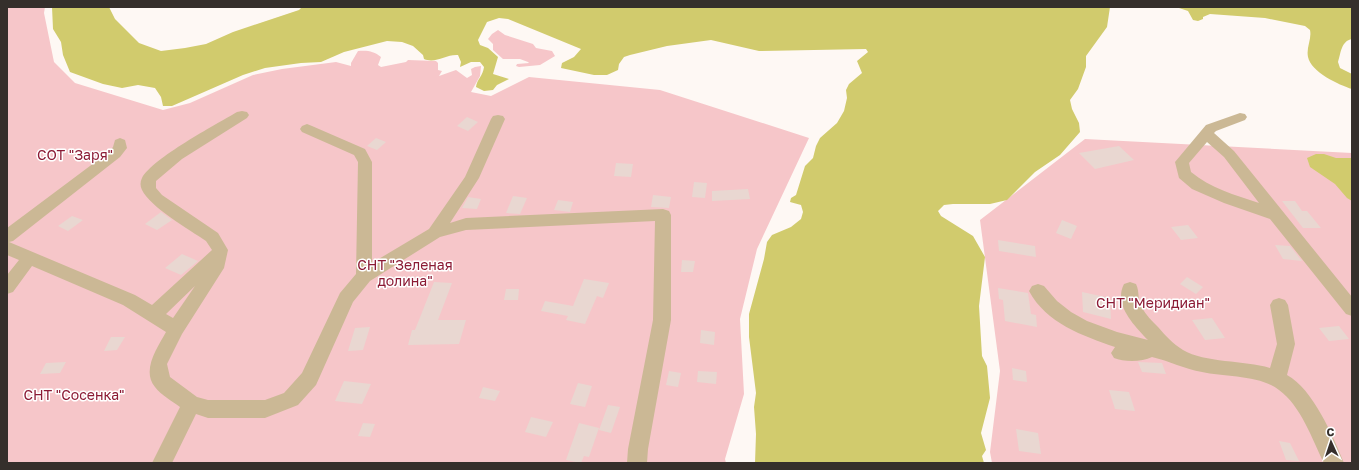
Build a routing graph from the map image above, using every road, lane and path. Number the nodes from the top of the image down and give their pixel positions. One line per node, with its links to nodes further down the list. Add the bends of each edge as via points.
1 (242, 115): 11 (lane, via 186,150 155,173 148,182 149,191 157,199 212,237 220,250)
2 (1240, 117): 5 (lane, via 1211,128)
3 (498, 119): 8 (lane, via 472,178)
4 (307, 129): 13 (lane, via 360,152 364,162)
5 (1206, 134): 7 (lane, via 1229,154); 7 (lane, via 1182,162 1184,174 1197,185)
6 (120, 143): 9 (lane, via 120,148 115,154)
7 (1276, 215): 18 (lane)
8 (435, 233): 13 (lane); 26 (lane, via 466,224 662,215 662,320)
9 (7, 237)
10 (7, 248): 12 (lane)
11 (219, 254): 19 (lane); 20 (lane, via 216,268)
12 (30, 257): 14 (lane); 19 (lane, via 129,300)
13 (364, 276): 24 (lane, via 346,298 308,379 291,399 265,409 208,409)
14 (7, 287)
15 (1130, 289): 22 (lane, via 1132,310)
16 (1038, 291): 22 (lane, via 1057,312 1080,326 1102,335)
17 (1279, 305): 23 (lane, via 1286,344)
18 (1352, 309)
19 (153, 315): 20 (lane)
20 (176, 329): 24 (lane, via 158,364 161,381)
21 (1120, 353): 22 (lane, via 1139,352)
22 (1176, 356): 23 (lane)
23 (1277, 378): 27 (lane, via 1287,384 1297,396)
24 (191, 404): 25 (lane)
25 (162, 463)
26 (636, 463)
27 (1334, 463)

